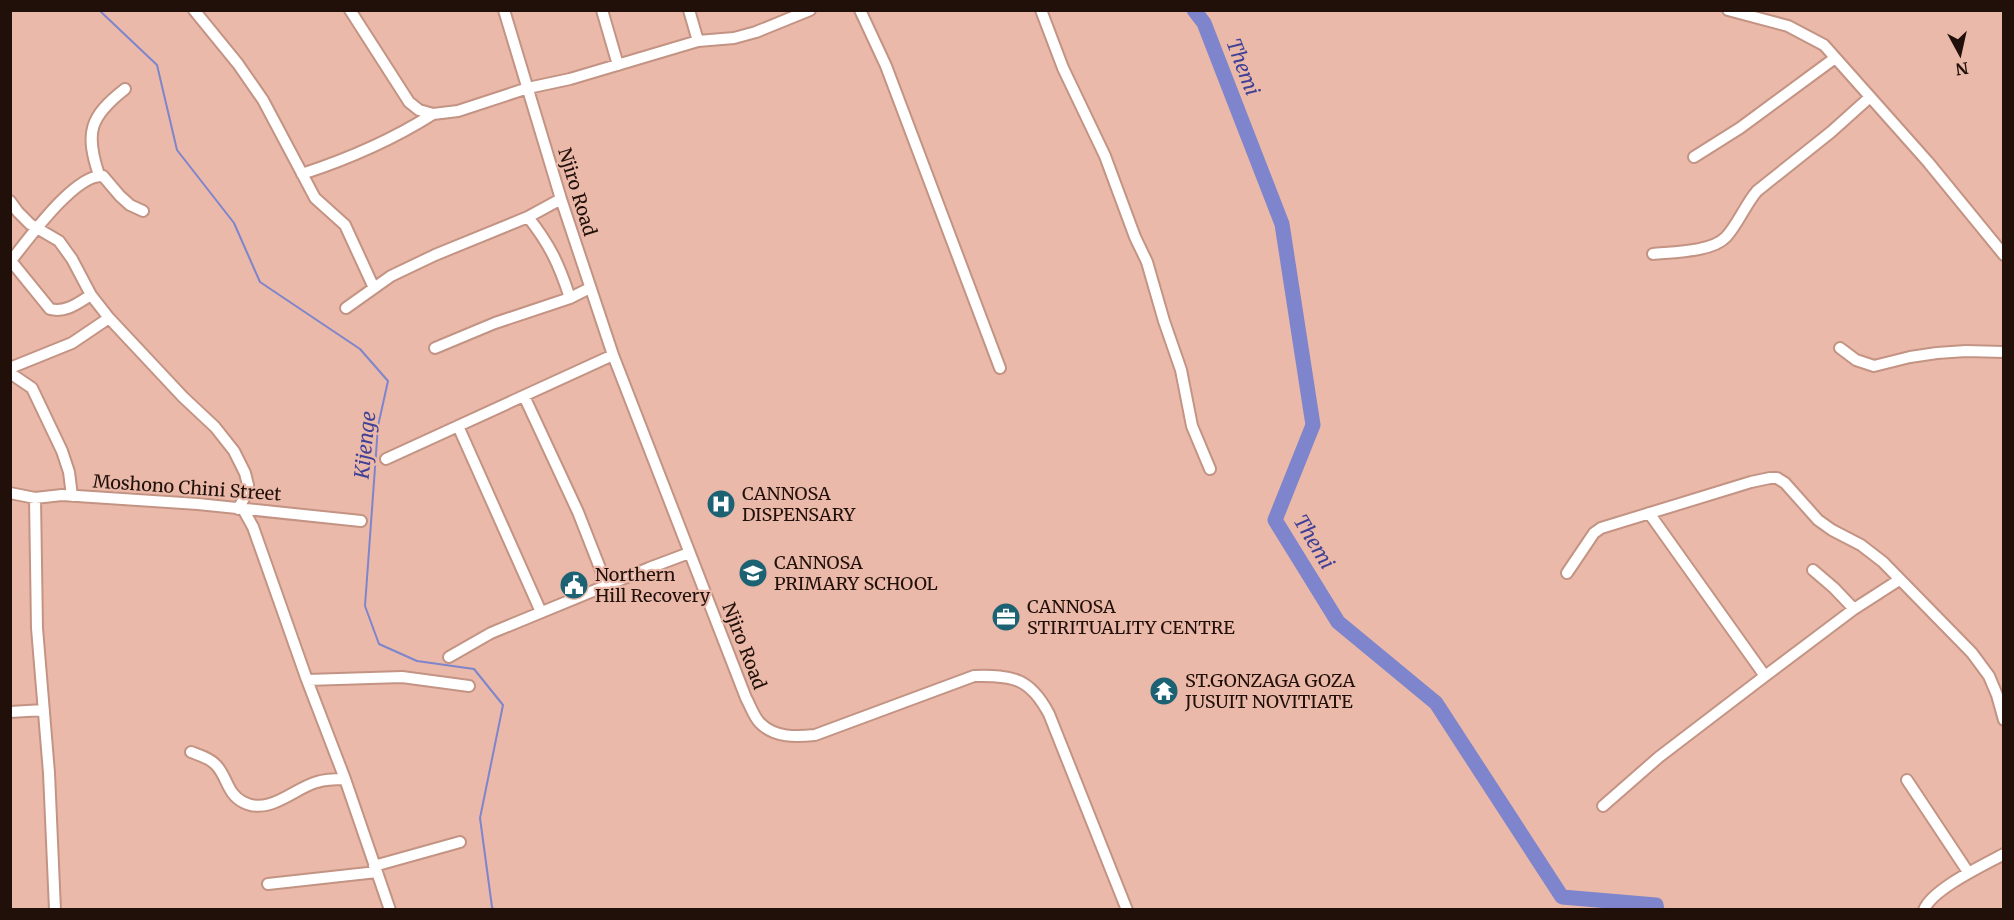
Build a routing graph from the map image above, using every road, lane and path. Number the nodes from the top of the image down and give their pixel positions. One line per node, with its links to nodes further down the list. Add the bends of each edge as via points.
1 (194, 10): 18 (street, via 263,100)
2 (350, 10): 16 (street, via 409,102)
3 (504, 10): 13 (street, Njiro Road)
4 (602, 10): 12 (street)
5 (689, 10): 10 (street)
6 (810, 10): 10 (street, via 756,32)
7 (860, 10): 39 (street, via 886,66)
8 (1041, 10): 44 (street, via 1063,68 1106,156 1147,262 1181,370 1192,426)
9 (1728, 10): 11 (street, via 1788,26 1824,45)
10 (698, 41): 12 (street)
11 (1835, 58): 15 (street); 17 (street)
12 (618, 65): 13 (street)
13 (528, 88): 16 (street, via 458,111); 20 (street, Njiro Road)
14 (125, 89): 19 (street, via 104,107 92,131 92,155)
15 (1870, 98): 25 (street, via 1757,190 1720,242 1710,247); 26 (street)
16 (433, 114): 18 (street, via 390,139)
17 (1694, 157)
18 (302, 174): 28 (street, via 315,198 345,225)
19 (99, 175): 22 (street, via 130,205); 24 (street, via 69,194)
20 (561, 199): 23 (street); 29 (street, Njiro Road)
21 (10, 201): 24 (street)
22 (143, 211)
23 (528, 217): 28 (street, via 408,267); 31 (street, via 556,258)
24 (38, 228): 27 (street); 30 (street, via 59,241)
25 (1653, 254)
26 (2004, 255)
27 (11, 262): 30 (street, via 50,309 66,309)
28 (375, 288): 32 (street)
29 (590, 288): 31 (street); 37 (street, Njiro Road)
30 (91, 295): 33 (street)
31 (570, 298): 34 (street)
32 (346, 308)
33 (109, 318): 38 (street, via 72,343); 48 (street, via 234,451 248,485)
34 (435, 348)
35 (1840, 348): 36 (street, via 1856,360 1874,366 1937,353)
36 (2004, 352)
37 (613, 355): 41 (street); 51 (street, Njiro Road)
38 (10, 368)
39 (1000, 368)
40 (10, 374): 46 (street, via 32,388 62,451)
41 (524, 396): 42 (street); 55 (street, via 578,512)
42 (458, 426): 43 (street); 57 (street)
43 (386, 459)
44 (1210, 469)
45 (10, 493): 47 (street, Moshono Chini Street)
46 (72, 496): 47 (street, Moshono Chini Street); 48 (street, Moshono Chini Street)
47 (35, 498): 62 (street, via 37,628)
48 (240, 509): 50 (street, Moshono Chini Street); 60 (street, via 253,527)
49 (1649, 513): 53 (street, via 1594,533); 54 (street, via 1777,478 1818,520 1861,545); 59 (street)
50 (361, 521)
51 (689, 553): 55 (street); 76 (street, Njiro Road, via 746,698 759,722 772,731 795,737 815,735 974,676 1016,678 1033,689 1049,714)
52 (1813, 570): 56 (street)
53 (1567, 573)
54 (1899, 579): 56 (street); 64 (street, via 1972,653 1989,676)
55 (607, 586): 57 (street)
56 (1854, 609): 59 (street)
57 (541, 612): 58 (street, via 491,633)
58 (449, 657)
59 (1765, 675): 68 (street)
60 (307, 680): 61 (street, via 402,677); 66 (street)
61 (469, 686)
62 (44, 710): 63 (street); 74 (street)
63 (10, 712)
64 (2004, 720)
65 (191, 752): 66 (street, via 216,764 236,797 254,805 271,804 317,782)
66 (345, 779): 71 (street)
67 (1907, 780): 72 (street)
68 (1603, 806)
69 (460, 842): 71 (street)
70 (2004, 854): 72 (street)
71 (376, 869): 73 (street); 75 (street)
72 (1968, 872): 77 (street)
73 (268, 884)
74 (55, 909)
75 (390, 909)
76 (1127, 909)
77 (1924, 909)

